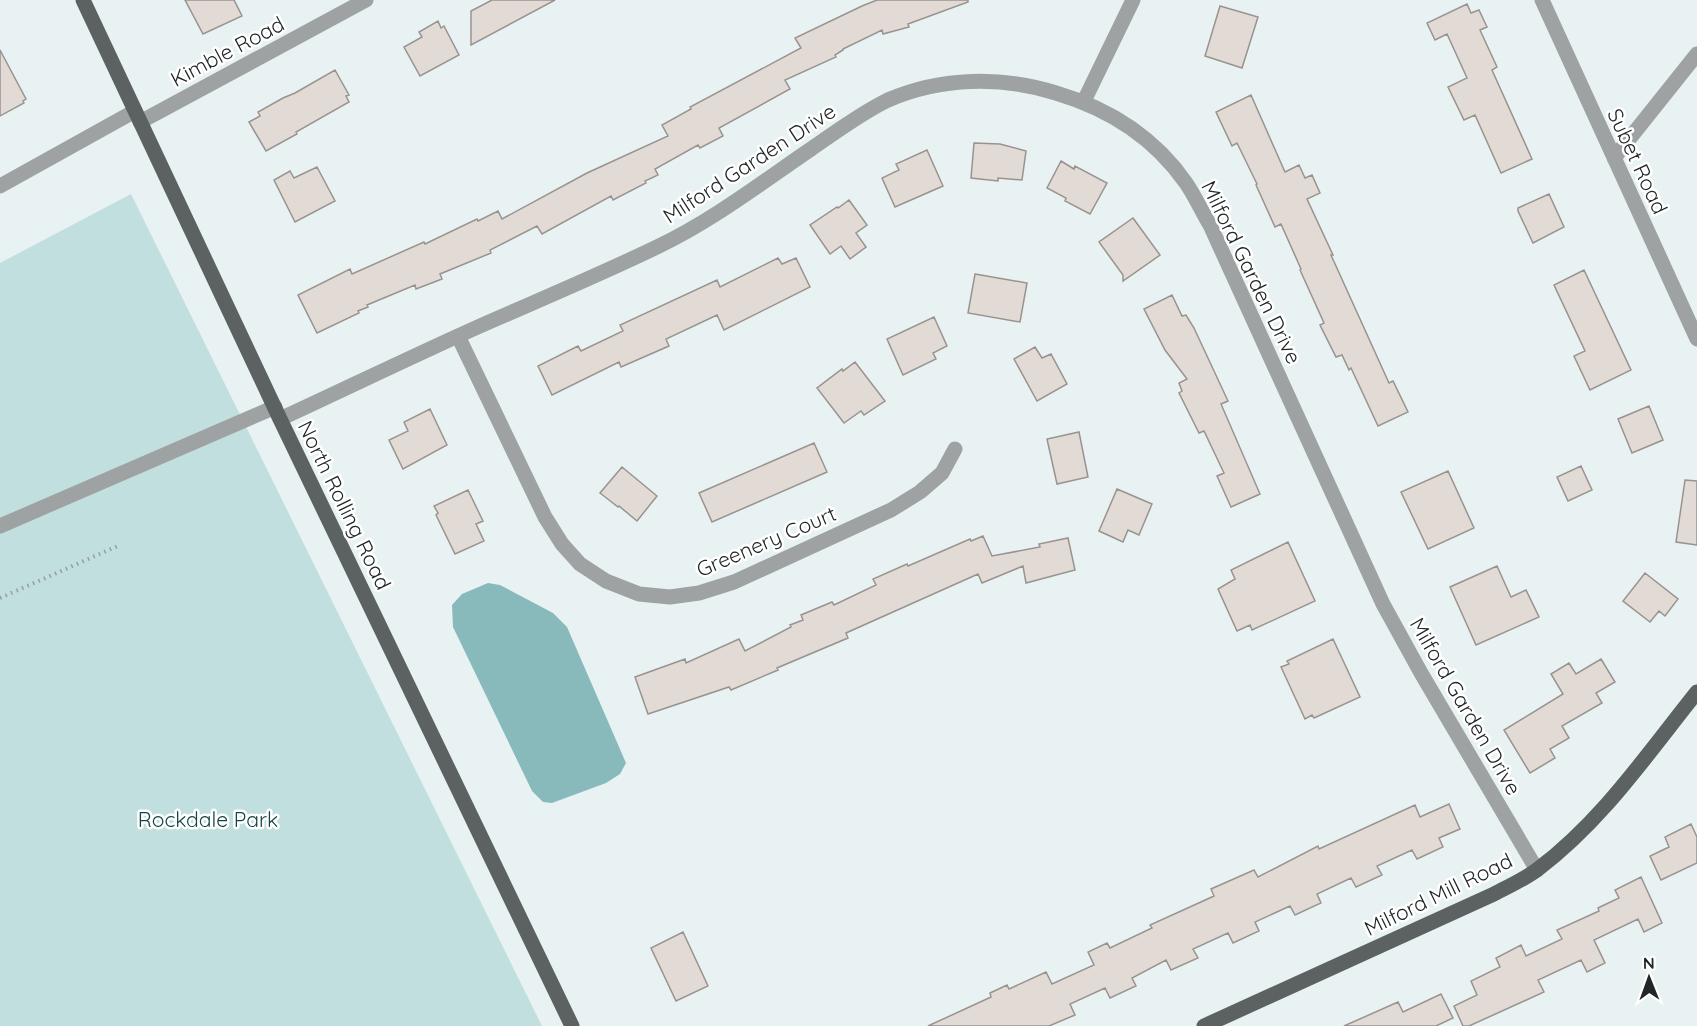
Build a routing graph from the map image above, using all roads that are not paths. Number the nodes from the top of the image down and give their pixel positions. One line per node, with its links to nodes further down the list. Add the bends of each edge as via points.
1 (83, 0): 7 (main road, North Rolling Road)
2 (366, 0): 7 (street, Kimble Road)
3 (1133, 0): 6 (street)
4 (1542, 0): 8 (street, Subet Road)
5 (1697, 54): 8 (street)
6 (1084, 101): 10 (street, Milford Garden Drive, via 1002,81 927,87 889,100 658,247); 16 (street, Milford Garden Drive, via 1125,123 1158,149 1186,184 1210,225 1383,604)
7 (137, 117): 9 (street, Kimble Road); 12 (main road, North Rolling Road)
8 (1614, 158): 11 (street, Subet Road)
9 (0, 186)
10 (458, 336): 12 (street, Milford Garden Drive); 13 (street, Greenery Court, via 545,517 562,544 580,564 606,581 639,594 670,597 734,582 891,510 942,472)
11 (1697, 339)
12 (278, 413): 14 (street, Milford Garden Drive); 17 (main road, North Rolling Road)
13 (955, 449)
14 (0, 526)
15 (1697, 692): 16 (main road, Milford Mill Road, via 1604,807)
16 (1537, 870): 18 (main road, Milford Mill Road, via 1494,894)
17 (572, 1026)
18 (1204, 1026)

